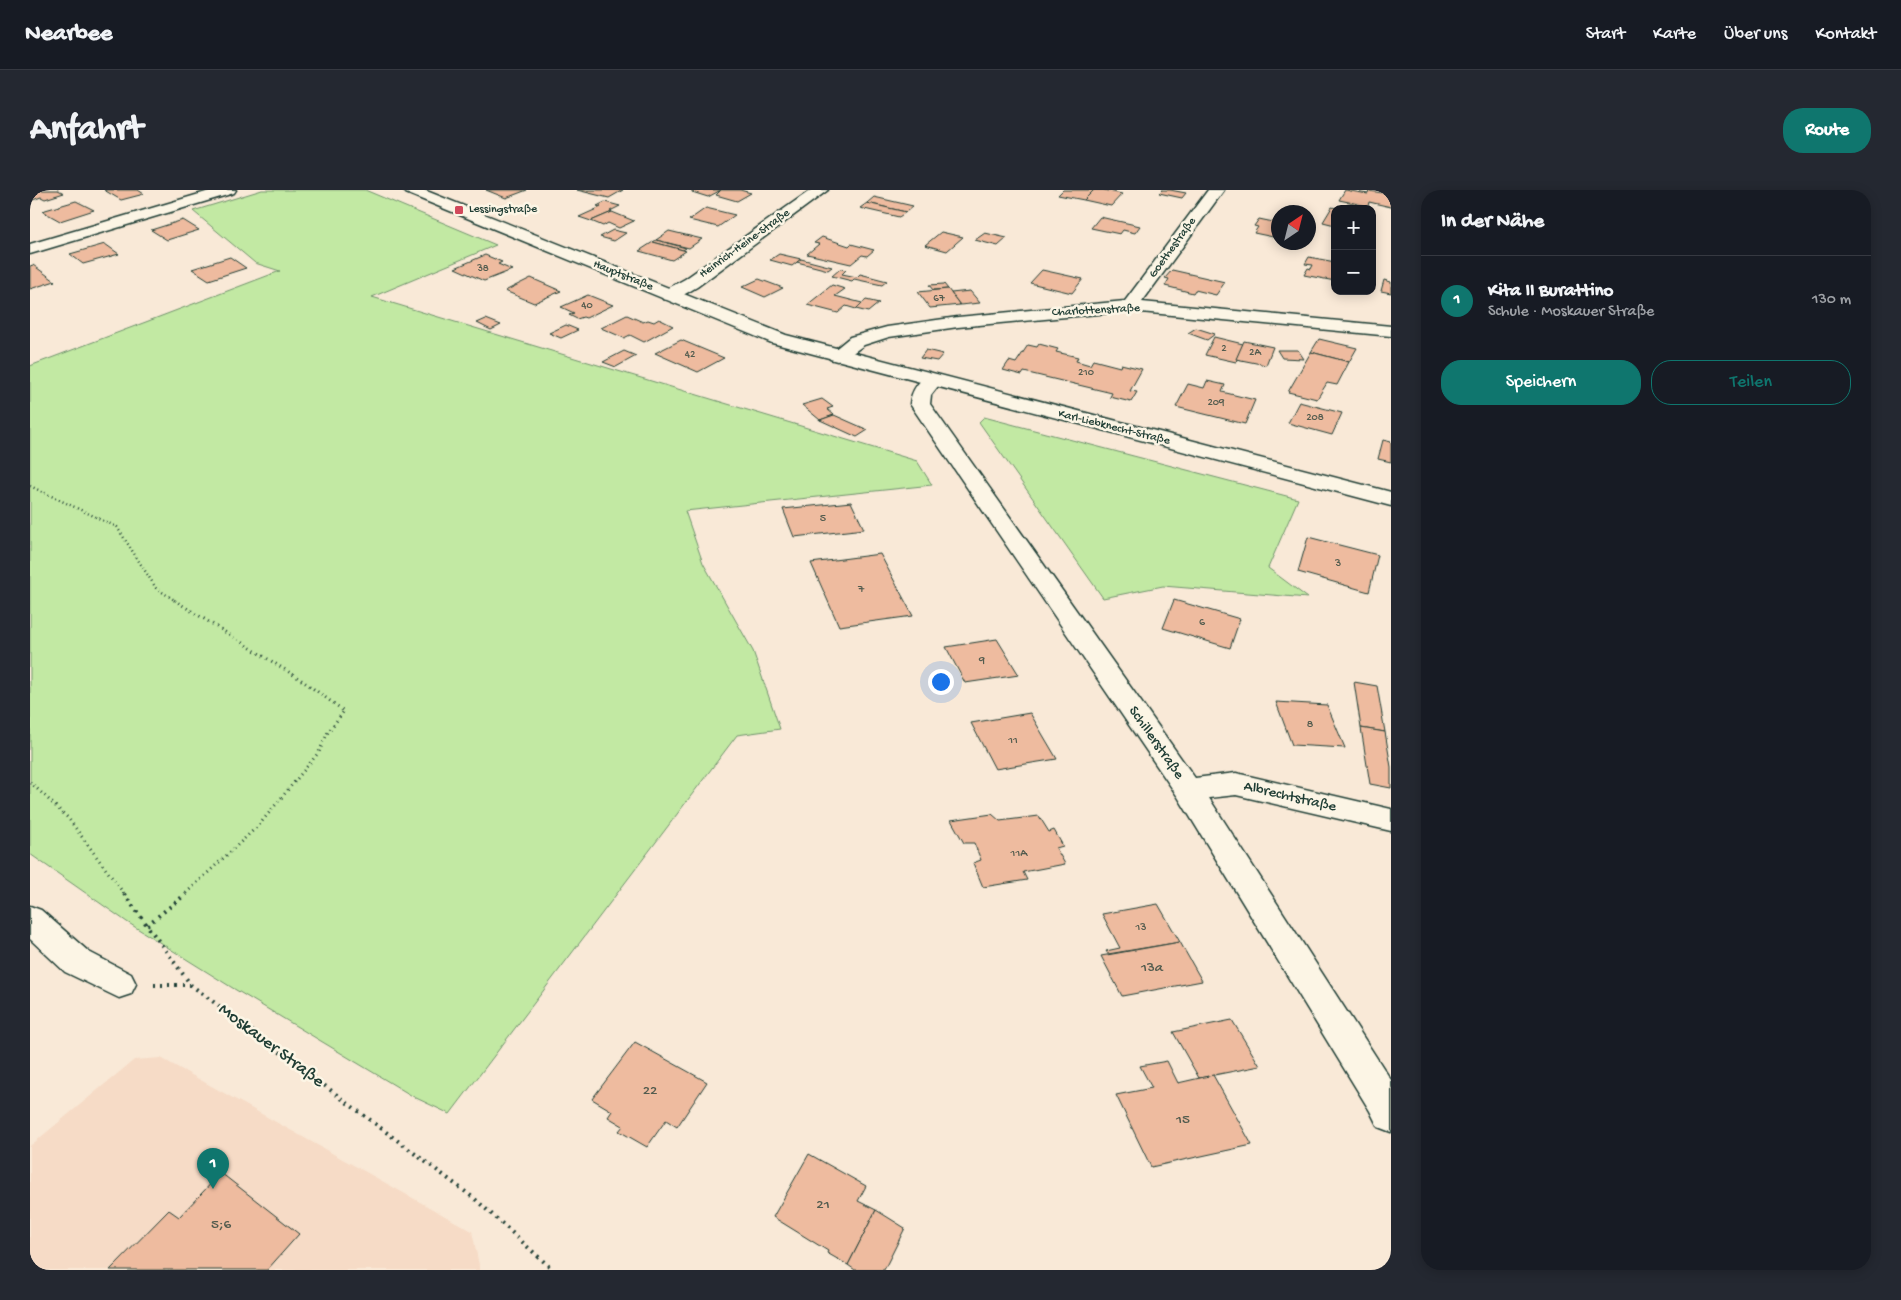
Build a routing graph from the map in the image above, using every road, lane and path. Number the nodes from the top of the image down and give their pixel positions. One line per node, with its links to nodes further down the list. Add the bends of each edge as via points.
1 (229, 190): 5 (street)
2 (820, 190): 6 (street, Heinrich-Heine-Straße, via 691,283)
3 (1216, 190): 7 (street, Goethestraße)
4 (418, 191): 6 (street, Hauptstraße)
5 (30, 249)
6 (668, 295): 9 (street, Hauptstraße, via 751,330)
7 (1130, 306): 8 (street, Charlottenstraße); 9 (street, Charlottenstraße, via 887,332 857,341)
8 (1391, 331)
9 (837, 355): 10 (street, Karl-Liebknecht-Straße)
10 (932, 381): 12 (street, Karl-Liebknecht-Straße); 14 (street, Schillerstraße, via 921,394 920,404)
11 (30, 486): 17 (path, via 117,527 156,588 344,710 319,752 259,825)
12 (1391, 499)
13 (30, 782): 17 (path, Moskauer Straße, via 68,818)
14 (1188, 789): 15 (street, Albrechtstraße, via 1236,784); 19 (street, Schillerstraße)
15 (1391, 820)
16 (30, 919): 18 (street, via 77,962)
17 (147, 925): 20 (path, Moskauer Straße, via 191,985 475,1199)
18 (119, 984)
19 (1391, 1116)
20 (553, 1270)

